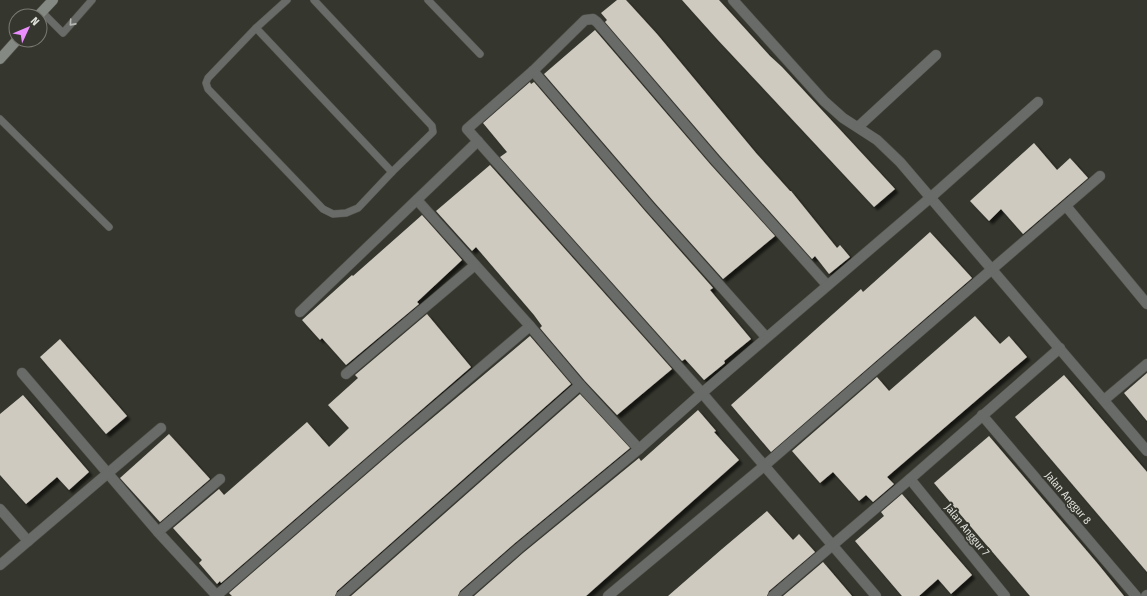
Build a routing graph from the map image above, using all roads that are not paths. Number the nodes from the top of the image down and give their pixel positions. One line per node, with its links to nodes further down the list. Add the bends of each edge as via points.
1 (53, 0): 7 (main road)
2 (92, 0): 8 (lane, one-way to 8, via 63,33)
3 (287, 0): 9 (lane)
4 (314, 0): 19 (lane, via 432,126 433,132)
5 (428, 0): 11 (lane)
6 (733, 0): 17 (street, via 824,101)
7 (46, 8)
8 (48, 21)
9 (256, 28): 19 (lane); 19 (lane, via 208,78 208,89 323,209 333,214 346,214 358,208)
10 (10, 48): 13 (main road)
11 (480, 54)
12 (936, 55): 17 (street)
13 (0, 59)
14 (533, 71): 18 (street, via 467,130); 27 (street, via 585,20 593,19); 31 (street)
15 (1038, 102): 21 (street)
16 (0, 119): 24 (lane)
17 (858, 127): 21 (street, via 887,149)
18 (478, 141): 22 (street); 37 (street)
19 (392, 172)
20 (1100, 176): 23 (street)
21 (930, 198): 26 (street); 27 (street)
22 (417, 200): 25 (street); 29 (street)
23 (1066, 206): 26 (street); 28 (street)
24 (109, 227)
25 (475, 265): 30 (street); 35 (street)
26 (991, 270): 32 (street); 43 (street)
27 (827, 285): 31 (street)
28 (1147, 304)
29 (300, 312)
30 (530, 326): 36 (street); 52 (street)
31 (766, 337): 37 (street)
32 (1060, 348): 38 (street); 39 (street)
33 (1147, 364): 38 (street)
34 (22, 373): 44 (street)
35 (346, 374)
36 (580, 385): 41 (street); 53 (street)
37 (702, 393): 41 (street); 43 (street)
38 (1104, 400): 42 (street)
39 (982, 415): 46 (street); 59 (street, Jalan Anggur 8)
40 (161, 428): 44 (street)
41 (639, 449): 54 (street)
42 (1147, 451)
43 (764, 466): 50 (street); 55 (street)
44 (108, 473): 48 (street); 49 (street)
45 (220, 479): 48 (street)
46 (910, 479): 50 (street); 58 (street, Jalan Anggur 7)
47 (0, 509): 49 (street)
48 (158, 532): 52 (street)
49 (28, 541): 51 (street)
50 (832, 545): 56 (street); 57 (street)
51 (0, 565)
52 (216, 596)
53 (341, 596)
54 (464, 596)
55 (608, 596)
56 (773, 596)
57 (876, 596)
58 (1005, 596)
59 (1136, 596)

